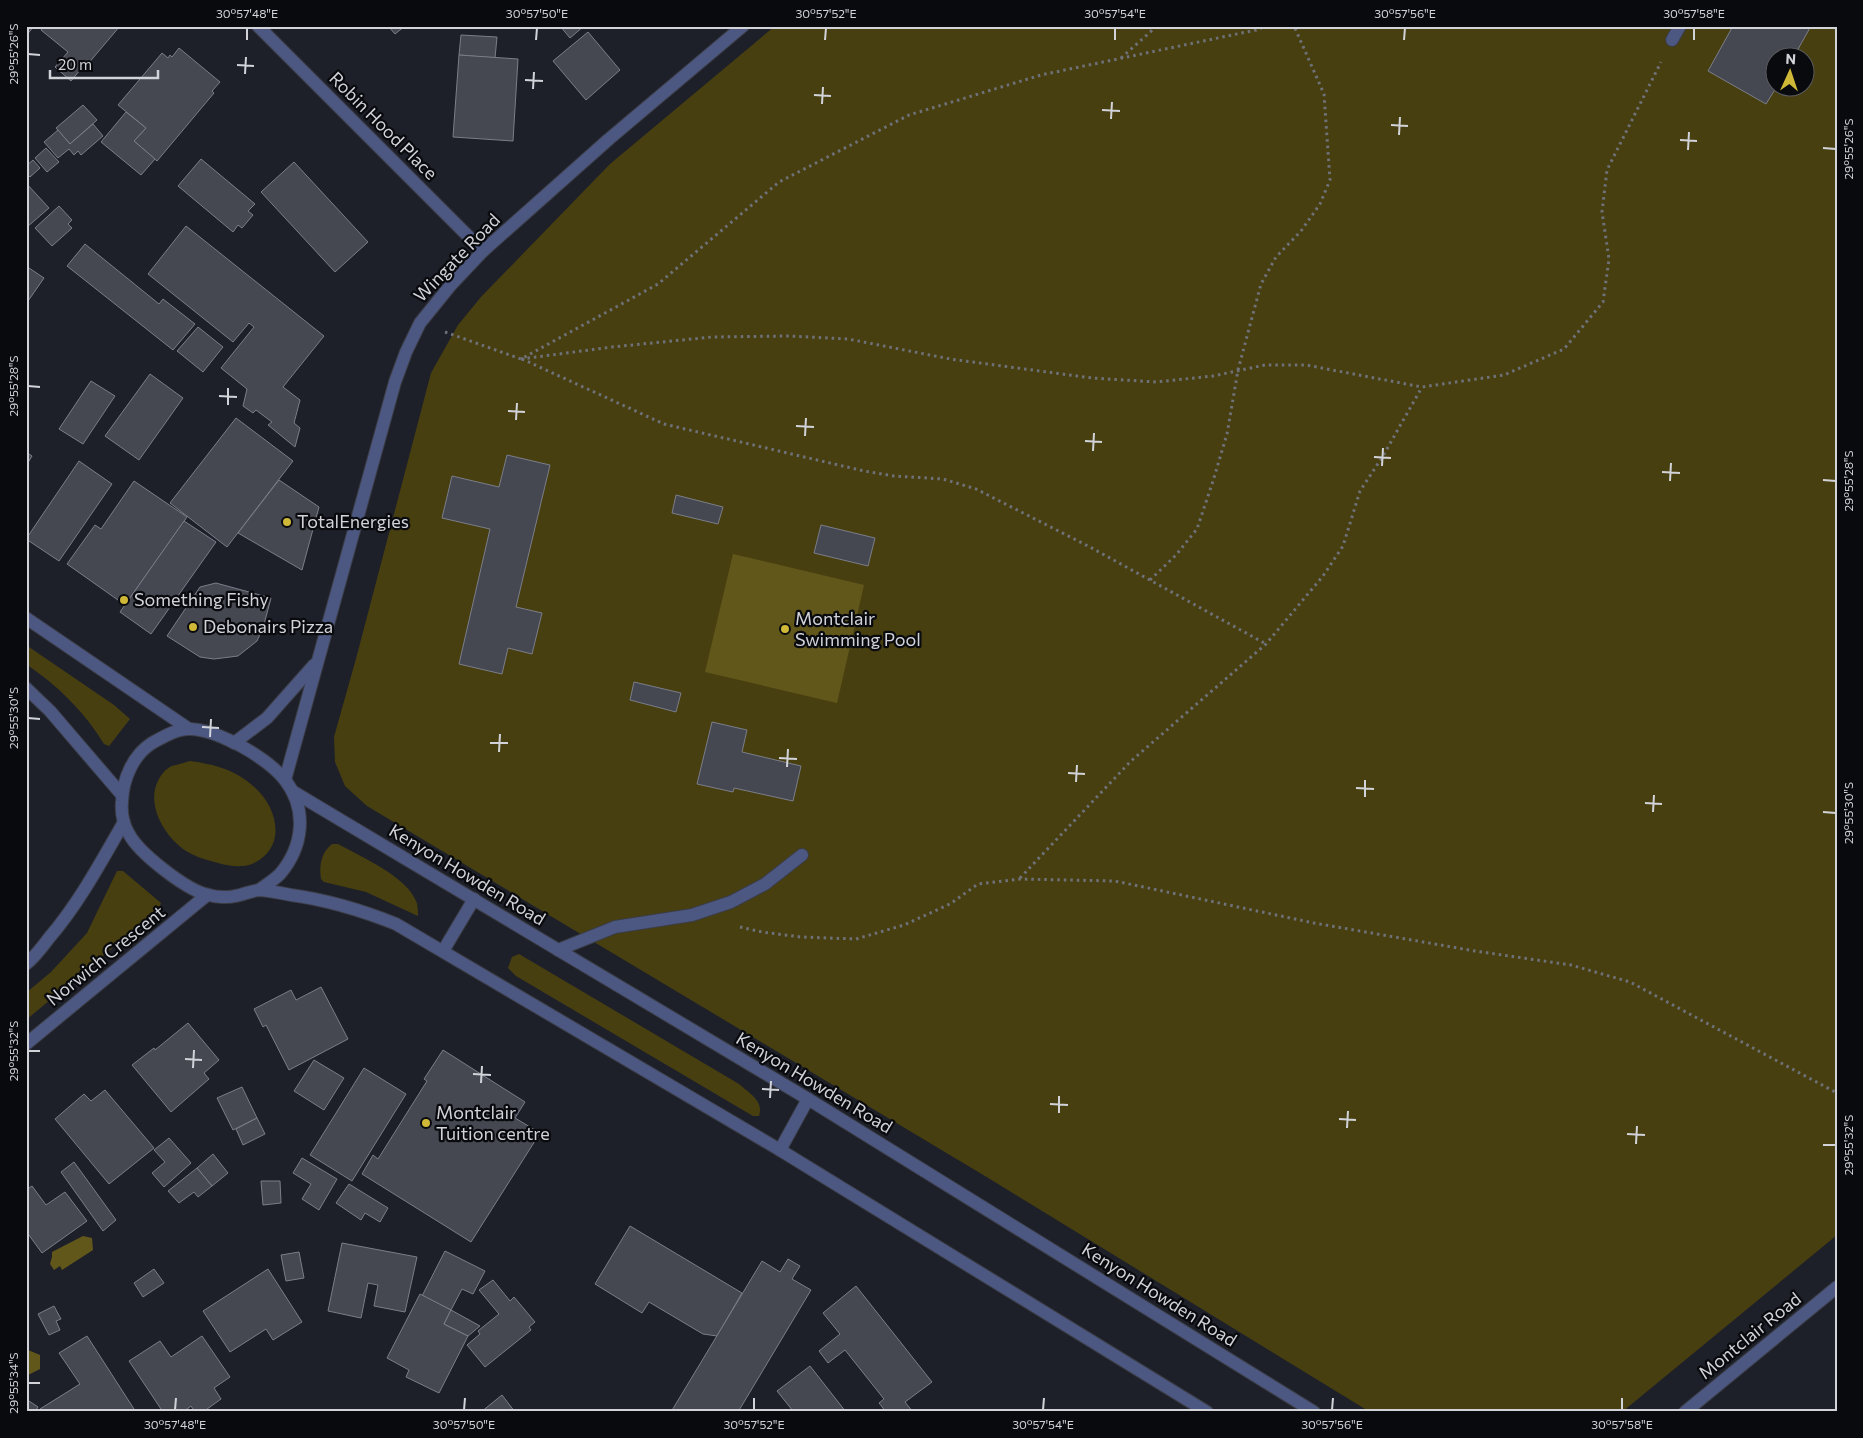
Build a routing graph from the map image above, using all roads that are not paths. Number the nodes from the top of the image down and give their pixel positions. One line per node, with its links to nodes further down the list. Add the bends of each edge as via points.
1 (258, 26): 5 (street, Robin Hood Place)
2 (743, 26): 5 (street, Wingate Road)
3 (1680, 26): 4 (street)
4 (1672, 40)
5 (483, 251): 7 (street, Wingate Road, via 420,323 406,352)
6 (26, 618): 9 (street)
7 (317, 662): 10 (street, Wingate Road, via 267,718); 11 (street, Wingate Road)
8 (26, 688): 12 (street, via 50,711)
9 (189, 728): 10 (street, via 213,733); 12 (street, via 164,736 135,760 125,779)
10 (234, 743): 11 (street, via 255,754 278,772)
11 (289, 786): 15 (street, via 300,812 300,832 294,854 279,875); 17 (street, Kenyon Howden Road)
12 (122, 795): 13 (street)
13 (124, 822): 16 (street, via 129,836 145,854 172,875); 20 (street, via 72,907)
14 (802, 855): 18 (street, via 765,884 731,902 692,915 615,927)
15 (259, 890): 16 (street, via 232,897); 19 (street, via 322,899 361,910 396,924)
16 (207, 895): 21 (street, Norwich Crescent)
17 (474, 899): 18 (street, Kenyon Howden Road); 19 (street)
18 (558, 950): 22 (street, Kenyon Howden Road)
19 (443, 951): 23 (street)
20 (26, 964)
21 (26, 1044)
22 (808, 1099): 23 (street); 26 (street, Kenyon Howden Road)
23 (780, 1150): 25 (street)
24 (1837, 1287): 27 (street, Montclair Road)
25 (1207, 1412)
26 (1314, 1412)
27 (1685, 1412)

